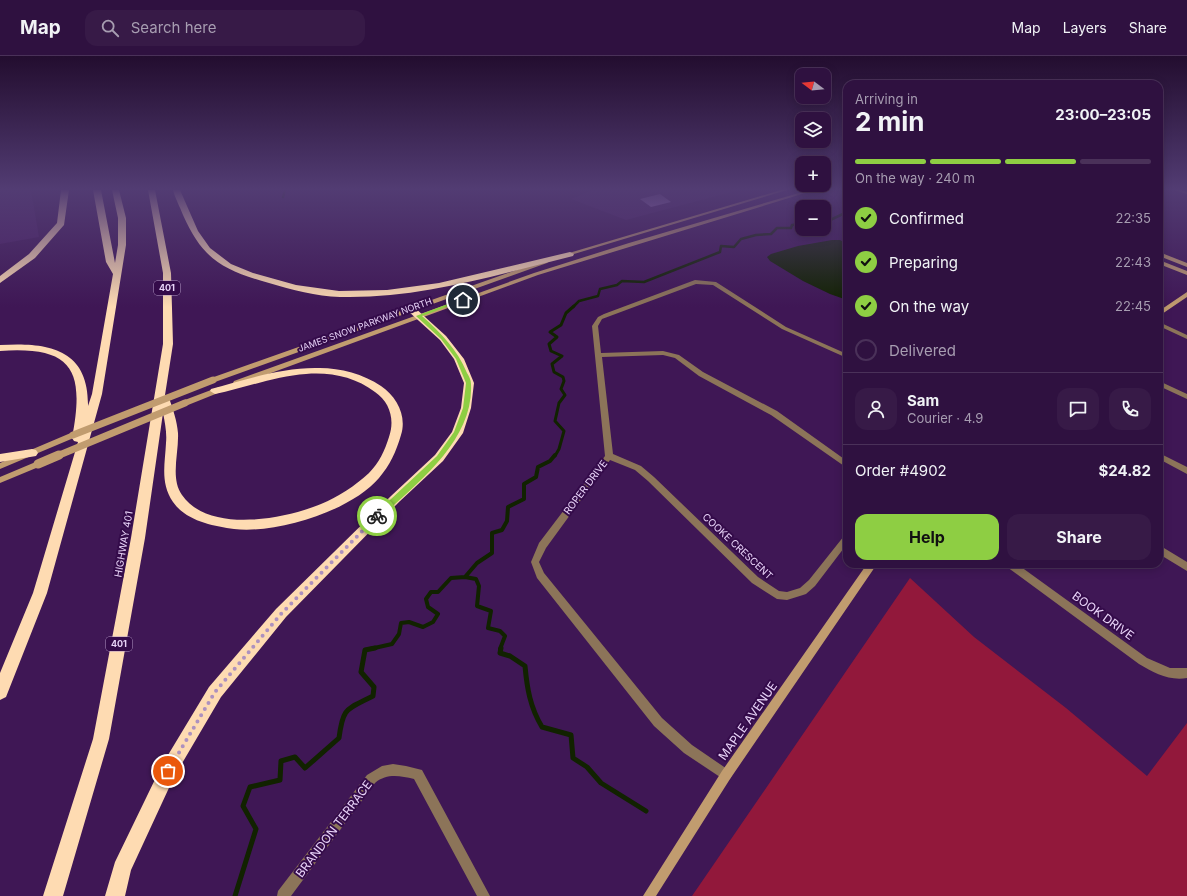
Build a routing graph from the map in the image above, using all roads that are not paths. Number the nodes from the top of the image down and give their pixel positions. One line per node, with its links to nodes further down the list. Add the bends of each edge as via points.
1 (56, 229): 14 (highway, via 32,256)
2 (104, 229): 13 (highway, via 110,262)
3 (122, 229): 13 (highway)
4 (159, 229): 25 (highway, HIGHWAY 401 / 401, via 167,273 168,344)
5 (193, 229): 8 (highway, via 207,250 228,266 295,288 339,294 387,294 439,286)
6 (653, 229): 8 (main road, JAMES SNOW PARKWAY NORTH)
7 (681, 229): 17 (main road, JAMES SNOW PARKWAY NORTH)
8 (570, 254): 17 (main road, JAMES SNOW PARKWAY NORTH)
9 (1163, 256): 11 (main road)
10 (1163, 264): 12 (main road)
11 (1187, 265)
12 (1187, 273)
13 (118, 276): 35 (highway, via 97,394)
14 (0, 280)
15 (1187, 294): 16 (main road)
16 (1163, 311)
17 (415, 312): 24 (main road, JAMES SNOW PARKWAY NORTH); 24 (main road, JAMES SNOW PARKWAY NORTH); 45 (highway, via 443,338 459,359 469,383 466,408 457,433 439,458 395,498 281,614 215,692 168,771 122,868)
18 (1163, 326): 19 (street)
19 (1187, 337)
20 (0, 348): 35 (highway, via 28,346 50,350 68,359 77,370 81,379 83,402)
21 (843, 354): 22 (street, ROPER DRIVE, via 784,328 718,285 695,282 600,318 595,326)
22 (599, 355): 28 (street, ROPER DRIVE); 31 (street, via 663,353 677,356 701,374 774,413)
23 (1163, 385): 26 (street)
24 (214, 386): 25 (highway, via 307,371 342,374 369,383 389,399 396,414 396,436 387,458 370,478 329,506 278,522 227,524 197,515 182,503 172,489 169,478 172,433); 27 (main road, JAMES SNOW PARKWAY NORTH, bridge); 34 (main road, JAMES SNOW PARKWAY NORTH, bridge, via 185,403)
25 (162, 387): 44 (highway, HIGHWAY 401 / 401, via 138,538 101,739)
26 (1187, 397)
27 (32, 453): 29 (highway); 32 (main road, JAMES SNOW PARKWAY NORTH)
28 (609, 456): 36 (street, COOKE CRESCENT, via 638,468 652,479 755,580 777,595 787,596 803,592); 43 (street, ROPER DRIVE, via 542,546 535,562 540,575 658,722 688,749)
29 (0, 458)
30 (1163, 458): 33 (street)
31 (843, 462)
32 (0, 466)
33 (1187, 471)
34 (0, 480)
35 (70, 489): 42 (highway, via 40,593)
36 (843, 543)
37 (1163, 552): 38 (street)
38 (1187, 567)
39 (869, 568): 43 (main road, MAPLE AVENUE)
40 (1015, 568): 41 (street, BOOK DRIVE, via 1143,661 1158,670 1173,674)
41 (1187, 673)
42 (0, 692)
43 (726, 775): 48 (main road, MAPLE AVENUE)
44 (53, 896)
45 (115, 896)
46 (283, 896): 47 (street, BRANDON TERRACE, via 371,779 383,770 418,774)
47 (484, 896)
48 (649, 896)

